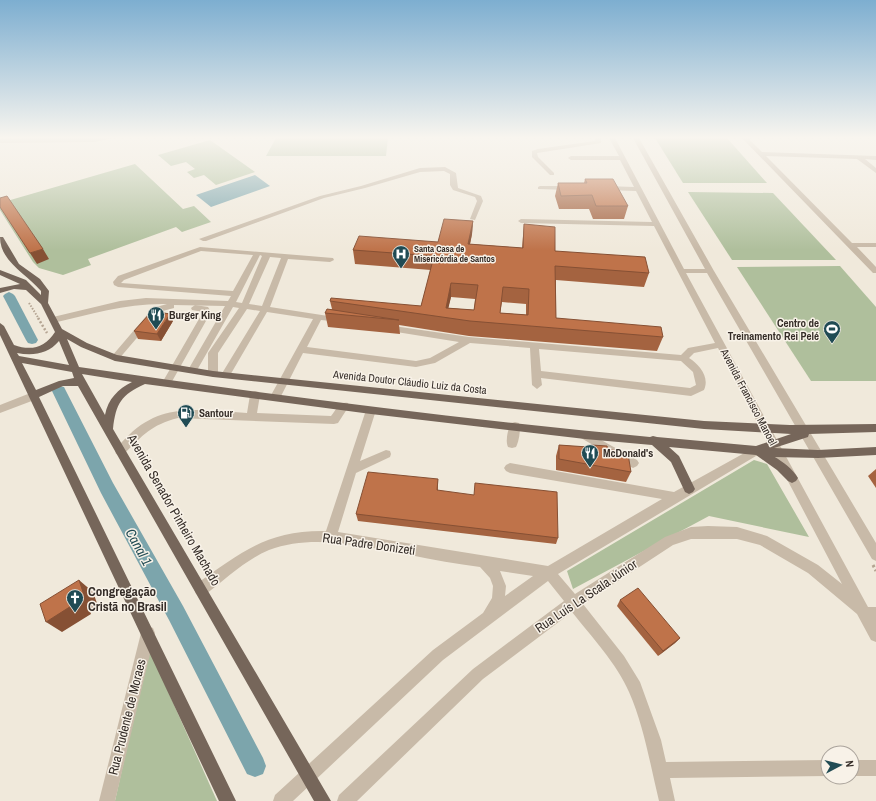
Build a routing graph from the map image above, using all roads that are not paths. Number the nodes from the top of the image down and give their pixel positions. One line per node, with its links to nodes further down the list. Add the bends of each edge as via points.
1 (402, 175): 14 (street, via 322,198)
2 (453, 175): 10 (street, via 455,188 478,196 480,201)
3 (632, 175): 9 (street, Avenida Francisco Manoel)
4 (656, 175): 21 (street)
5 (782, 175): 15 (street)
6 (540, 188): 7 (street)
7 (580, 188)
8 (595, 188): 9 (street)
9 (639, 189): 12 (street, Avenida Francisco Manoel)
10 (473, 219)
11 (521, 221): 12 (street)
12 (656, 224): 20 (street, Avenida Francisco Manoel)
13 (0, 239): 27 (main road, Avenida Senador Pinheiro Machado, via 16,265 43,288)
14 (203, 239)
15 (851, 245): 16 (street); 22 (street)
16 (876, 245)
17 (262, 254): 18 (street); 26 (street, via 245,275); 26 (street, via 200,249 121,278 117,282 118,285); 29 (street)
18 (285, 256): 19 (street); 30 (street)
19 (330, 260)
20 (684, 271): 21 (street); 39 (street, Avenida Francisco Manoel)
21 (708, 271): 66 (street)
22 (876, 271)
23 (0, 272): 24 (main road, via 23,282)
24 (31, 289): 25 (main road, via 19,286); 27 (main road)
25 (0, 291)
26 (236, 294): 28 (street)
27 (44, 303): 32 (main road, Avenida Senador Pinheiro Machado)
28 (231, 304): 29 (street); 32 (street, via 146,301 120,304); 46 (street)
29 (244, 307): 30 (street); 47 (street, via 213,353)
30 (265, 309): 31 (street); 49 (street)
31 (318, 317): 33 (street); 41 (street)
32 (53, 320): 36 (main road, Avenida Senador Pinheiro Machado)
33 (348, 322)
34 (378, 326): 37 (street)
35 (1, 329): 40 (main road)
36 (59, 332): 40 (main road, via 52,343 34,352); 42 (main road, Avenida Doutor Cláudio Luiz da Costa); 45 (main road, Avenida Senador Pinheiro Machado)
37 (469, 340): 38 (street); 41 (street, via 432,361 416,364)
38 (534, 345): 43 (street); 48 (street)
39 (720, 345): 43 (street, via 691,350); 65 (street, Avenida Francisco Manoel)
40 (8, 348): 45 (main road); 56 (main road)
41 (300, 349): 51 (street)
42 (115, 358): 44 (main road, Avenida Doutor Cláudio Luiz da Costa); 44 (street, via 156,310 170,306 205,309 208,312)
43 (683, 358): 48 (street, via 696,366 702,378 701,387 691,392)
44 (177, 367): 46 (main road, Avenida Doutor Cláudio Luiz da Costa); 53 (street)
45 (76, 370): 50 (main road); 52 (main road, Avenida Senador Pinheiro Machado)
46 (194, 370): 47 (main road, Avenida Doutor Cláudio Luiz da Costa)
47 (213, 374): 49 (main road, Avenida Doutor Cláudio Luiz da Costa)
48 (536, 374): 54 (street)
49 (226, 375): 51 (main road, Avenida Doutor Cláudio Luiz da Costa)
50 (144, 380): 53 (main road); 64 (main road, via 115,398 108,416)
51 (284, 382): 57 (street); 65 (main road, Avenida Doutor Cláudio Luiz da Costa, via 704,425)
52 (81, 383): 56 (main road, via 65,382); 64 (main road, Avenida Senador Pinheiro Machado)
53 (167, 383): 55 (main road)
54 (537, 385)
55 (255, 395): 57 (main road); 61 (street)
56 (33, 396): 59 (street); 90 (main road)
57 (275, 397): 58 (main road)
58 (344, 406): 60 (main road); 61 (street, via 334,420)
59 (0, 409)
60 (371, 410): 62 (main road); 78 (street)
61 (251, 417): 72 (street, via 178,414 160,419 143,428)
62 (515, 426): 67 (main road); 69 (street)
63 (876, 428): 66 (main road)
64 (108, 429): 72 (main road, Avenida Senador Pinheiro Machado)
65 (766, 429): 66 (main road, Avenida Doutor Cláudio Luiz da Costa); 70 (street, Avenida Francisco Manoel)
66 (804, 432): 70 (main road); 75 (street)
67 (585, 434): 68 (main road); 76 (street)
68 (653, 440): 71 (main road); 80 (main road, via 675,459)
69 (512, 444)
70 (776, 448): 71 (main road); 75 (main road); 79 (street, Avenida Francisco Manoel)
71 (757, 450): 79 (main road, via 773,460); 80 (street)
72 (120, 451): 86 (main road, Avenida Senador Pinheiro Machado)
73 (876, 451): 75 (main road)
74 (386, 454): 78 (street)
75 (818, 454): 83 (street)
76 (633, 463)
77 (510, 468): 81 (street)
78 (352, 470): 82 (street)
79 (792, 478): 88 (street, Avenida Francisco Manoel)
80 (689, 489): 81 (street)
81 (675, 498): 85 (street)
82 (330, 537): 84 (street, Rua Padre Donizeti); 86 (street, Rua Padre Donizeti, via 296,538 266,546)
83 (876, 555)
84 (481, 561): 85 (street, Rua Padre Donizeti); 89 (street, via 493,570 500,588 495,606)
85 (549, 572): 87 (street); 89 (street)
86 (201, 589): 96 (main road, Avenida Senador Pinheiro Machado)
87 (574, 602): 88 (street, Rua Luís La Scala Júnior, via 669,541 691,533 708,532 737,533 763,540 813,569); 95 (street, via 628,674 641,703); 101 (street, Rua Luís La Scala Júnior, via 478,674)
88 (868, 612): 91 (street, Avenida Francisco Manoel)
89 (484, 621): 96 (street, via 438,655)
90 (148, 633): 97 (street, Rua Prudente de Moraes); 98 (main road)
91 (876, 635)
92 (820, 768): 95 (street)
93 (860, 768): 94 (street)
94 (876, 768)
95 (660, 770): 102 (street)
96 (309, 776): 99 (street); 100 (main road, Avenida Senador Pinheiro Machado)
97 (107, 801)
98 (228, 801)
99 (281, 801)
100 (323, 801)
101 (345, 801)
102 (667, 801)

